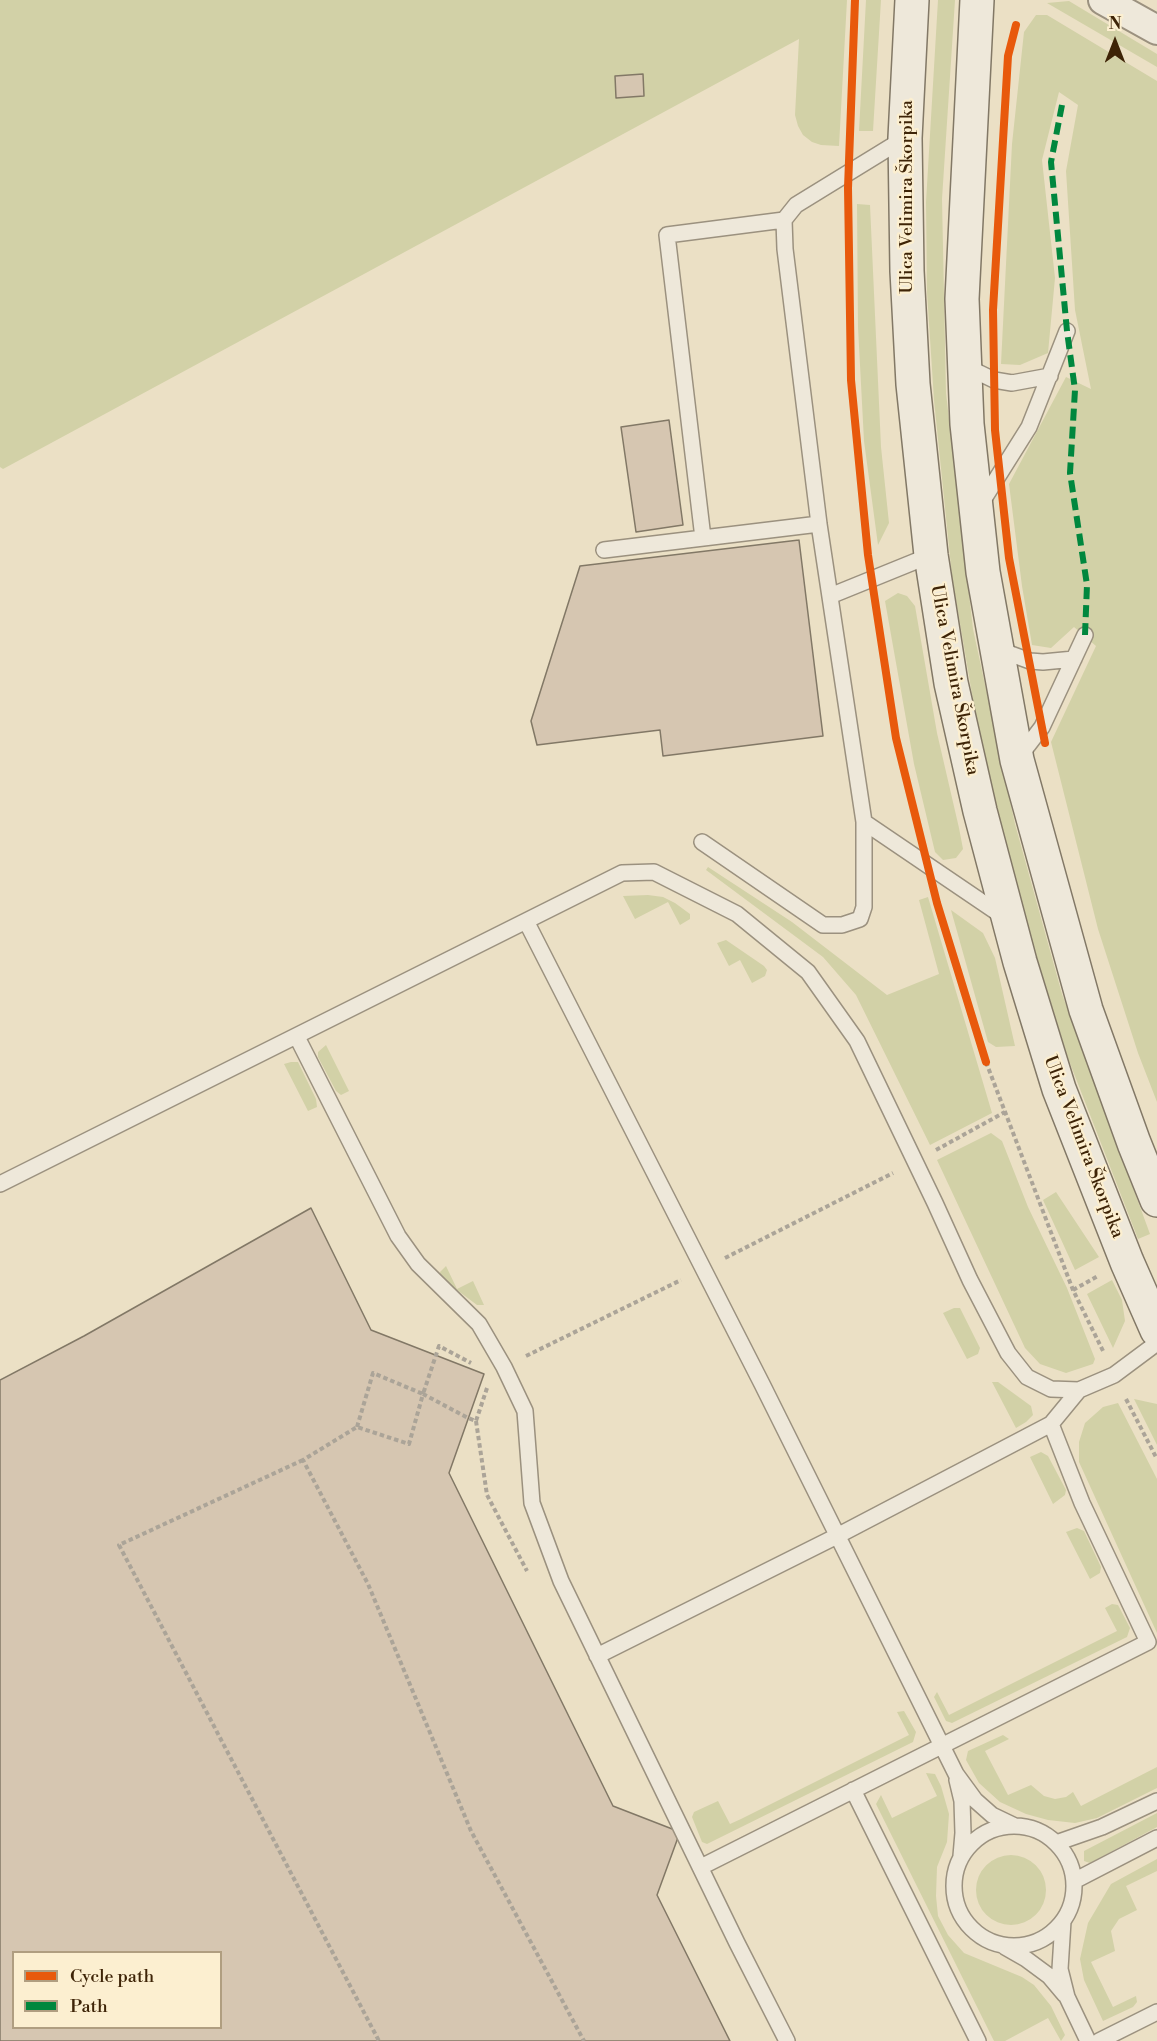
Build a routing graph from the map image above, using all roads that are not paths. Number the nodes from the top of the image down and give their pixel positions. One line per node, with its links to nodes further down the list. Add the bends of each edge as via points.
1 (912, 0): 5 (main road, Ulica Velimira Škorpika)
2 (977, 0): 8 (main road, via 962,299)
3 (1103, 0): 4 (street)
4 (1157, 30)
5 (904, 138): 6 (lane, via 796,205); 14 (main road, Ulica Velimira Škorpika, via 913,384)
6 (784, 220): 11 (lane); 12 (lane, via 667,235)
7 (1067, 331): 9 (lane)
8 (965, 366): 9 (lane, via 994,380 1012,383); 10 (main road)
9 (1050, 376): 10 (lane, via 1029,427)
10 (976, 510): 17 (main road)
11 (819, 524): 12 (lane); 15 (lane)
12 (703, 538): 13 (lane)
13 (604, 550)
14 (931, 555): 15 (lane); 22 (main road, Ulica Velimira Škorpika, via 951,683)
15 (830, 596): 20 (lane)
16 (1085, 635): 18 (lane)
17 (997, 649): 18 (lane, via 1030,661); 19 (main road)
18 (1074, 659): 19 (lane, via 1042,727)
19 (1017, 760): 26 (main road, via 1086,1010)
20 (864, 822): 21 (lane, via 864,907 860,919 842,925 823,925); 22 (lane)
21 (702, 842)
22 (1009, 920): 27 (main road, Ulica Velimira Škorpika, via 1059,1089)
23 (526, 921): 24 (lane); 29 (lane, via 622,873 654,872 736,914 808,972 857,1041 1008,1353 1027,1377 1051,1389); 31 (lane)
24 (297, 1037): 25 (lane); 32 (lane, via 398,1236 418,1264 479,1324 504,1367 525,1411 532,1503 561,1581)
25 (0, 1184)
26 (1157, 1200)
27 (1157, 1330)
28 (1157, 1342): 29 (lane, via 1114,1375)
29 (1079, 1390): 30 (lane)
30 (1051, 1424): 31 (lane); 33 (lane, via 1082,1503 1148,1642)
31 (837, 1536): 32 (lane); 33 (lane)
32 (597, 1656): 41 (lane)
33 (943, 1745): 34 (lane); 35 (lane)
34 (956, 1774): 37 (lane, via 992,1815); 40 (lane, via 962,1801)
35 (853, 1790): 41 (lane); 48 (lane)
36 (1157, 1801): 39 (lane, via 1102,1827)
37 (1015, 1826): 39 (lane, via 1037,1830); 40 (lane, via 984,1833)
38 (1157, 1838): 42 (lane)
39 (1056, 1842): 42 (lane, via 1068,1860)
40 (961, 1856): 44 (lane, via 954,1874 958,1910 969,1927)
41 (701, 1867): 47 (lane)
42 (1074, 1881): 43 (lane, via 1072,1902)
43 (1063, 1922): 44 (lane, via 1029,1945); 45 (lane, via 1060,1969)
44 (1001, 1945): 45 (lane, via 1049,1976)
45 (1067, 1997): 49 (lane)
46 (1157, 2012): 50 (lane)
47 (787, 2041)
48 (978, 2041)
49 (1088, 2041)
50 (1099, 2041)

